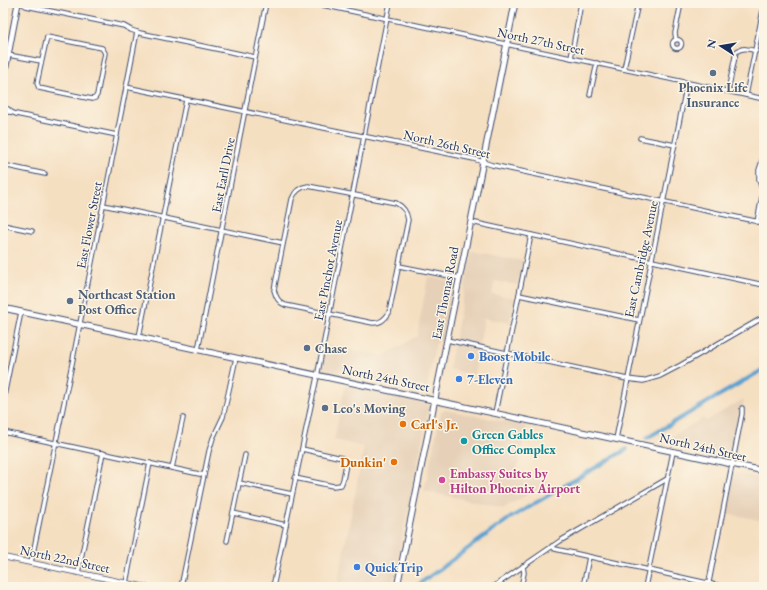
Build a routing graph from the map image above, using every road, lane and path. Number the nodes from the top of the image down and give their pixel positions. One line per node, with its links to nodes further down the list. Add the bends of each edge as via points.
1 (20, 3): 11 (street, via 124,26); 15 (main road)
2 (266, 3): 16 (street, East Earll Drive)
3 (313, 3): 10 (street, North 27th Street)
4 (390, 3): 10 (street, East Pinchot Avenue)
5 (514, 3): 13 (main road, East Thomas Road)
6 (581, 3): 17 (street)
7 (638, 3): 20 (street)
8 (681, 3): 12 (street, via 674,33)
9 (764, 5): 14 (street)
10 (387, 19): 13 (street, North 27th Street); 36 (street, East Pinchot Avenue)
11 (137, 32): 16 (street); 24 (street, East Flower Street)
12 (676, 40)
13 (506, 44): 17 (street, North 27th Street); 41 (main road, East Thomas Road)
14 (756, 51): 25 (street, via 740,49 736,52); 27 (street)
15 (8, 55): 18 (street); 21 (main road)
16 (255, 57): 33 (street, East Earll Drive)
17 (571, 58): 19 (street, North 27th Street)
18 (41, 61): 18 (street, via 37,83 40,88 92,99 97,95 105,53 102,48 47,37)
19 (597, 63): 20 (street, North 27th Street); 26 (street)
20 (624, 69): 23 (street, North 27th Street)
21 (4, 74): 22 (main road)
22 (3, 82)
23 (687, 83): 25 (street, North 27th Street); 39 (street, East Cambridge Avenue)
24 (126, 87): 29 (street, North 26th Street); 35 (street, East Flower Street)
25 (728, 91): 27 (street, North 27th Street)
26 (590, 95)
27 (746, 95): 28 (street, North 27th Street)
28 (764, 99)
29 (186, 100): 33 (street, North 26th Street); 49 (street)
30 (3, 108): 32 (street)
31 (3, 112): 32 (street)
32 (11, 112): 35 (street)
33 (245, 112): 36 (street, North 26th Street); 54 (street, East Earll Drive)
34 (764, 126): 38 (street)
35 (117, 135): 48 (street, East Flower Street)
36 (365, 136): 41 (street, North 26th Street); 46 (street, East Pinchot Avenue)
37 (640, 138): 39 (street)
38 (764, 139)
39 (675, 145): 47 (street, East Cambridge Avenue)
40 (764, 155): 45 (street)
41 (483, 162): 47 (street, North 26th Street); 50 (main road, East Thomas Road)
42 (3, 165): 43 (street)
43 (45, 174)
44 (754, 175): 45 (street)
45 (759, 175): 51 (street, via 763,192)
46 (353, 195): 57 (street, via 308,186 299,188 293,195); 59 (street, via 396,203 405,209 408,220); 65 (street, East Pinchot Avenue)
47 (664, 202): 51 (street, North 26th Street); 58 (street, East Cambridge Avenue)
48 (103, 205): 49 (street); 68 (street, East Flower Street)
49 (163, 218): 54 (street); 69 (street)
50 (471, 222): 56 (street); 60 (main road, East Thomas Road)
51 (757, 222): 52 (street, North 26th Street)
52 (764, 223)
53 (3, 225): 55 (street)
54 (222, 230): 57 (street); 71 (street, East Earll Drive)
55 (32, 231)
56 (531, 235): 58 (street); 62 (street)
57 (283, 243): 65 (street, via 274,290 278,301 285,305)
58 (651, 260): 61 (street); 67 (street, East Cambridge Avenue)
59 (398, 266): 60 (street); 65 (street, via 389,313 383,321 373,323)
60 (460, 278): 70 (main road, East Thomas Road)
61 (764, 285)
62 (519, 295): 67 (street); 72 (street)
63 (3, 308): 64 (main road, North 24th Street)
64 (21, 312): 68 (main road, North 24th Street); 77 (street)
65 (329, 314): 74 (street, East Pinchot Avenue)
66 (764, 317): 75 (street, via 660,376 643,381)
67 (639, 320): 75 (street, East Cambridge Avenue)
68 (80, 325): 69 (main road, North 24th Street); 83 (street, East Flower Street)
69 (139, 337): 71 (main road, North 24th Street)
70 (447, 340): 72 (street); 76 (main road, East Thomas Road)
71 (198, 350): 73 (main road, North 24th Street)
72 (507, 353): 75 (street); 79 (street)
73 (236, 358): 74 (main road, North 24th Street); 92 (street, via 225,411 211,443)
74 (317, 375): 76 (main road, North 24th Street); 84 (street, East Pinchot Avenue)
75 (627, 379): 82 (street, East Cambridge Avenue)
76 (435, 400): 79 (main road, North 24th Street); 112 (main road, East Thomas Road)
77 (3, 401)
78 (742, 408): 89 (street)
79 (495, 413): 82 (main road, North 24th Street)
80 (183, 418): 90 (street)
81 (3, 432): 83 (street)
82 (616, 439): 85 (main road, North 24th Street)
83 (56, 443): 86 (street); 103 (street, East Flower Street)
84 (302, 449): 93 (street, East Pinchot Avenue); 93 (street, via 342,458 346,464 343,480 333,486)
85 (673, 452): 89 (main road, North 24th Street); 94 (street)
86 (102, 453): 88 (street); 106 (street)
87 (245, 455): 95 (street)
88 (150, 463): 90 (street); 107 (street)
89 (732, 464): 91 (main road, North 24th Street); 108 (street)
90 (172, 468): 92 (street)
91 (764, 472)
92 (204, 475): 110 (street)
93 (296, 478): 96 (street, East Pinchot Avenue)
94 (667, 480): 100 (street); 105 (street)
95 (239, 482): 96 (street); 97 (street)
96 (292, 494): 98 (street, East Pinchot Avenue)
97 (233, 513): 98 (street); 99 (street)
98 (286, 524): 111 (street, East Pinchot Avenue)
99 (227, 541)
100 (552, 546): 102 (street, via 555,549); 104 (street)
101 (3, 557): 103 (street, North 22nd Street)
102 (589, 557): 105 (street); 115 (street)
103 (31, 563): 106 (street, North 22nd Street)
104 (523, 566): 113 (street); 114 (street)
105 (649, 570): 108 (street); 116 (street)
106 (78, 573): 107 (street, North 22nd Street)
107 (126, 583): 109 (street, North 22nd Street)
108 (708, 585): 117 (street)
109 (146, 587)
110 (181, 587)
111 (273, 587)
112 (397, 587)
113 (492, 587)
114 (521, 587)
115 (583, 587)
116 (645, 587)
117 (725, 587)

